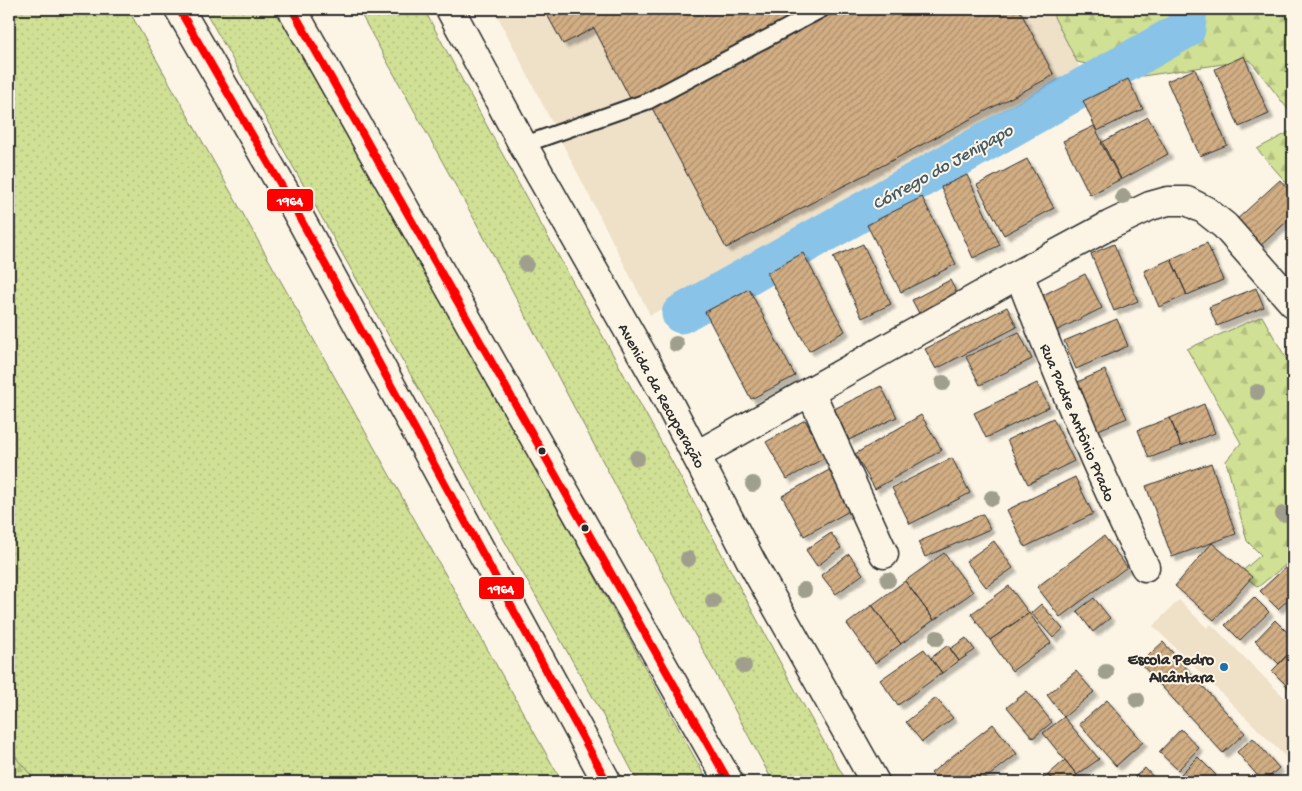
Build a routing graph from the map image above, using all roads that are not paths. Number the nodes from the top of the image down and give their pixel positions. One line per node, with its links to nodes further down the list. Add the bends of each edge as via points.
1 (179, 9): 12 (main road, via 295,209)
2 (292, 9): 13 (main road)
3 (450, 9): 5 (main road, Avenida da Recuperação)
4 (822, 9): 5 (lane, via 648,101)
5 (522, 145): 9 (main road, Avenida da Recuperação)
6 (1019, 274): 7 (main road, via 1150,206 1168,201 1187,201 1225,226); 8 (main road); 11 (main road, Rua Padre Antônio Prado, via 1118,513)
7 (1293, 303)
8 (810, 391): 9 (main road); 10 (main road)
9 (697, 455): 14 (main road, Avenida da Recuperação)
10 (884, 554)
11 (1145, 567)
12 (607, 782)
13 (729, 782)
14 (875, 782)

